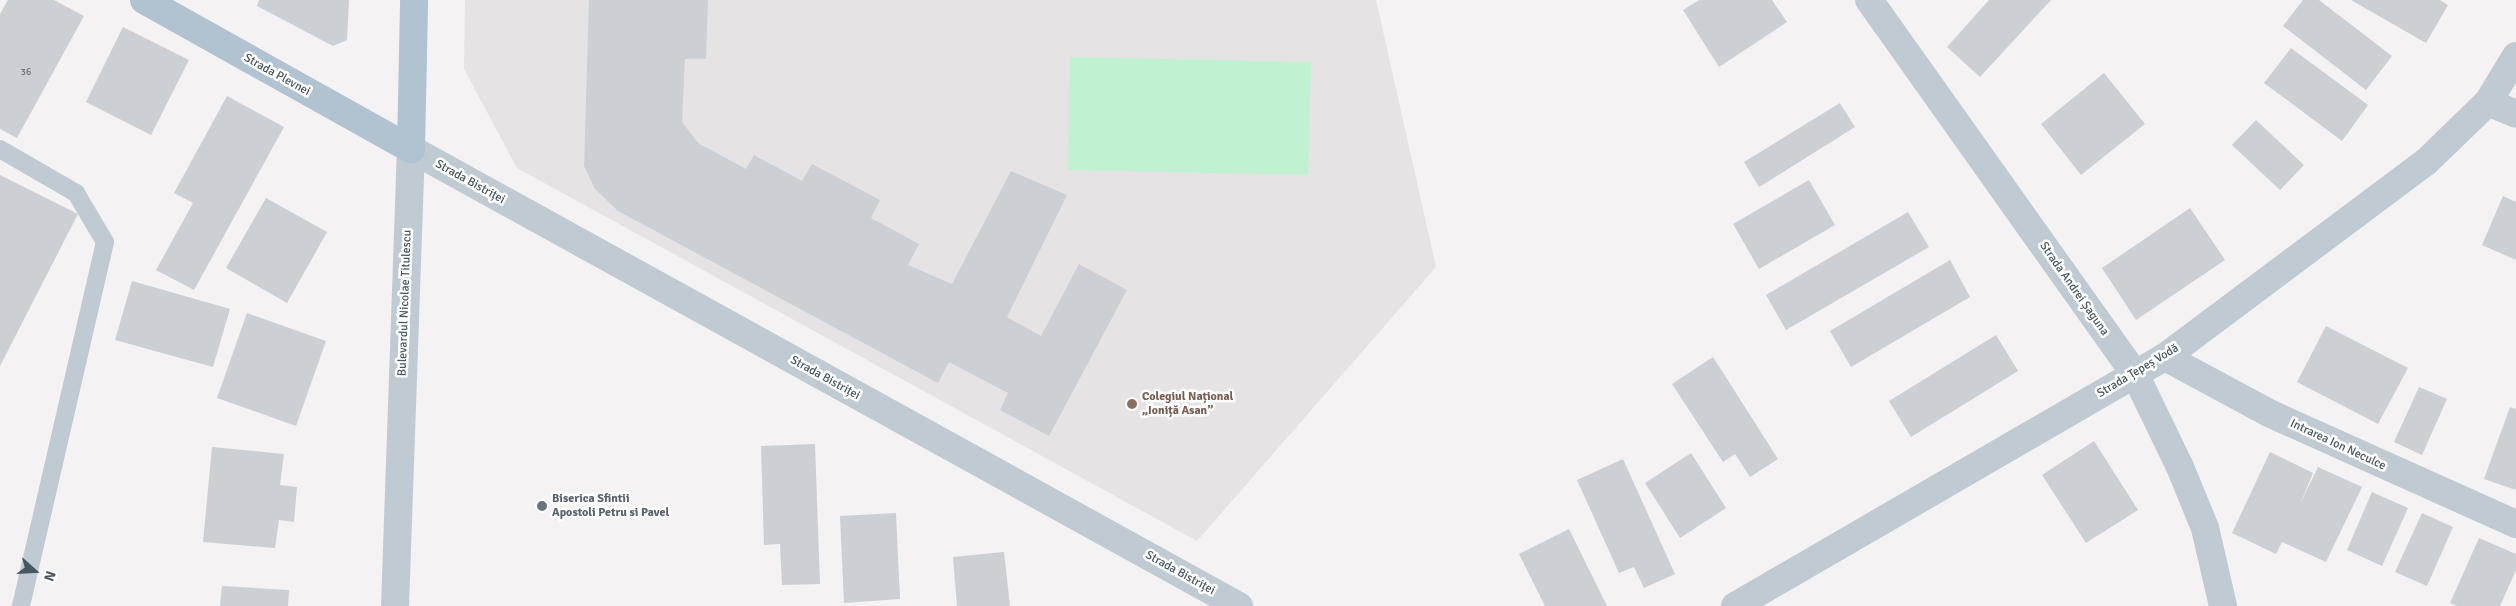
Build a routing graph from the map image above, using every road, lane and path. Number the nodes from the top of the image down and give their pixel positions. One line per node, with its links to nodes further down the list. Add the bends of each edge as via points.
1 (144, 0): 8 (main road, Strada Plevnei)
2 (414, 0): 8 (main road, Bulevardul Nicolae Titulescu)
3 (1869, 0): 10 (street, Strada Andrei Șaguna)
4 (2516, 56): 5 (street, Strada Țepeș Vodă)
5 (2488, 102): 6 (street); 9 (street, Strada Țepeș Vodă, via 2426,162)
6 (2516, 114)
7 (0, 149): 12 (lane, via 76,193 104,242)
8 (410, 149): 13 (street, Bulevardul Nicolae Titulescu); 14 (street, Strada Bistriței)
9 (2165, 357): 10 (street, Strada Țepeș Vodă); 11 (street, Intrarea Ion Neculce, via 2280,418)
10 (2134, 374): 15 (street, Strada Țepeș Vodă); 16 (street, Strada Andrei Șaguna, via 2180,467 2205,528)
11 (2516, 524)
12 (21, 606)
13 (395, 606)
14 (1240, 606)
15 (1735, 606)
16 (2223, 606)

